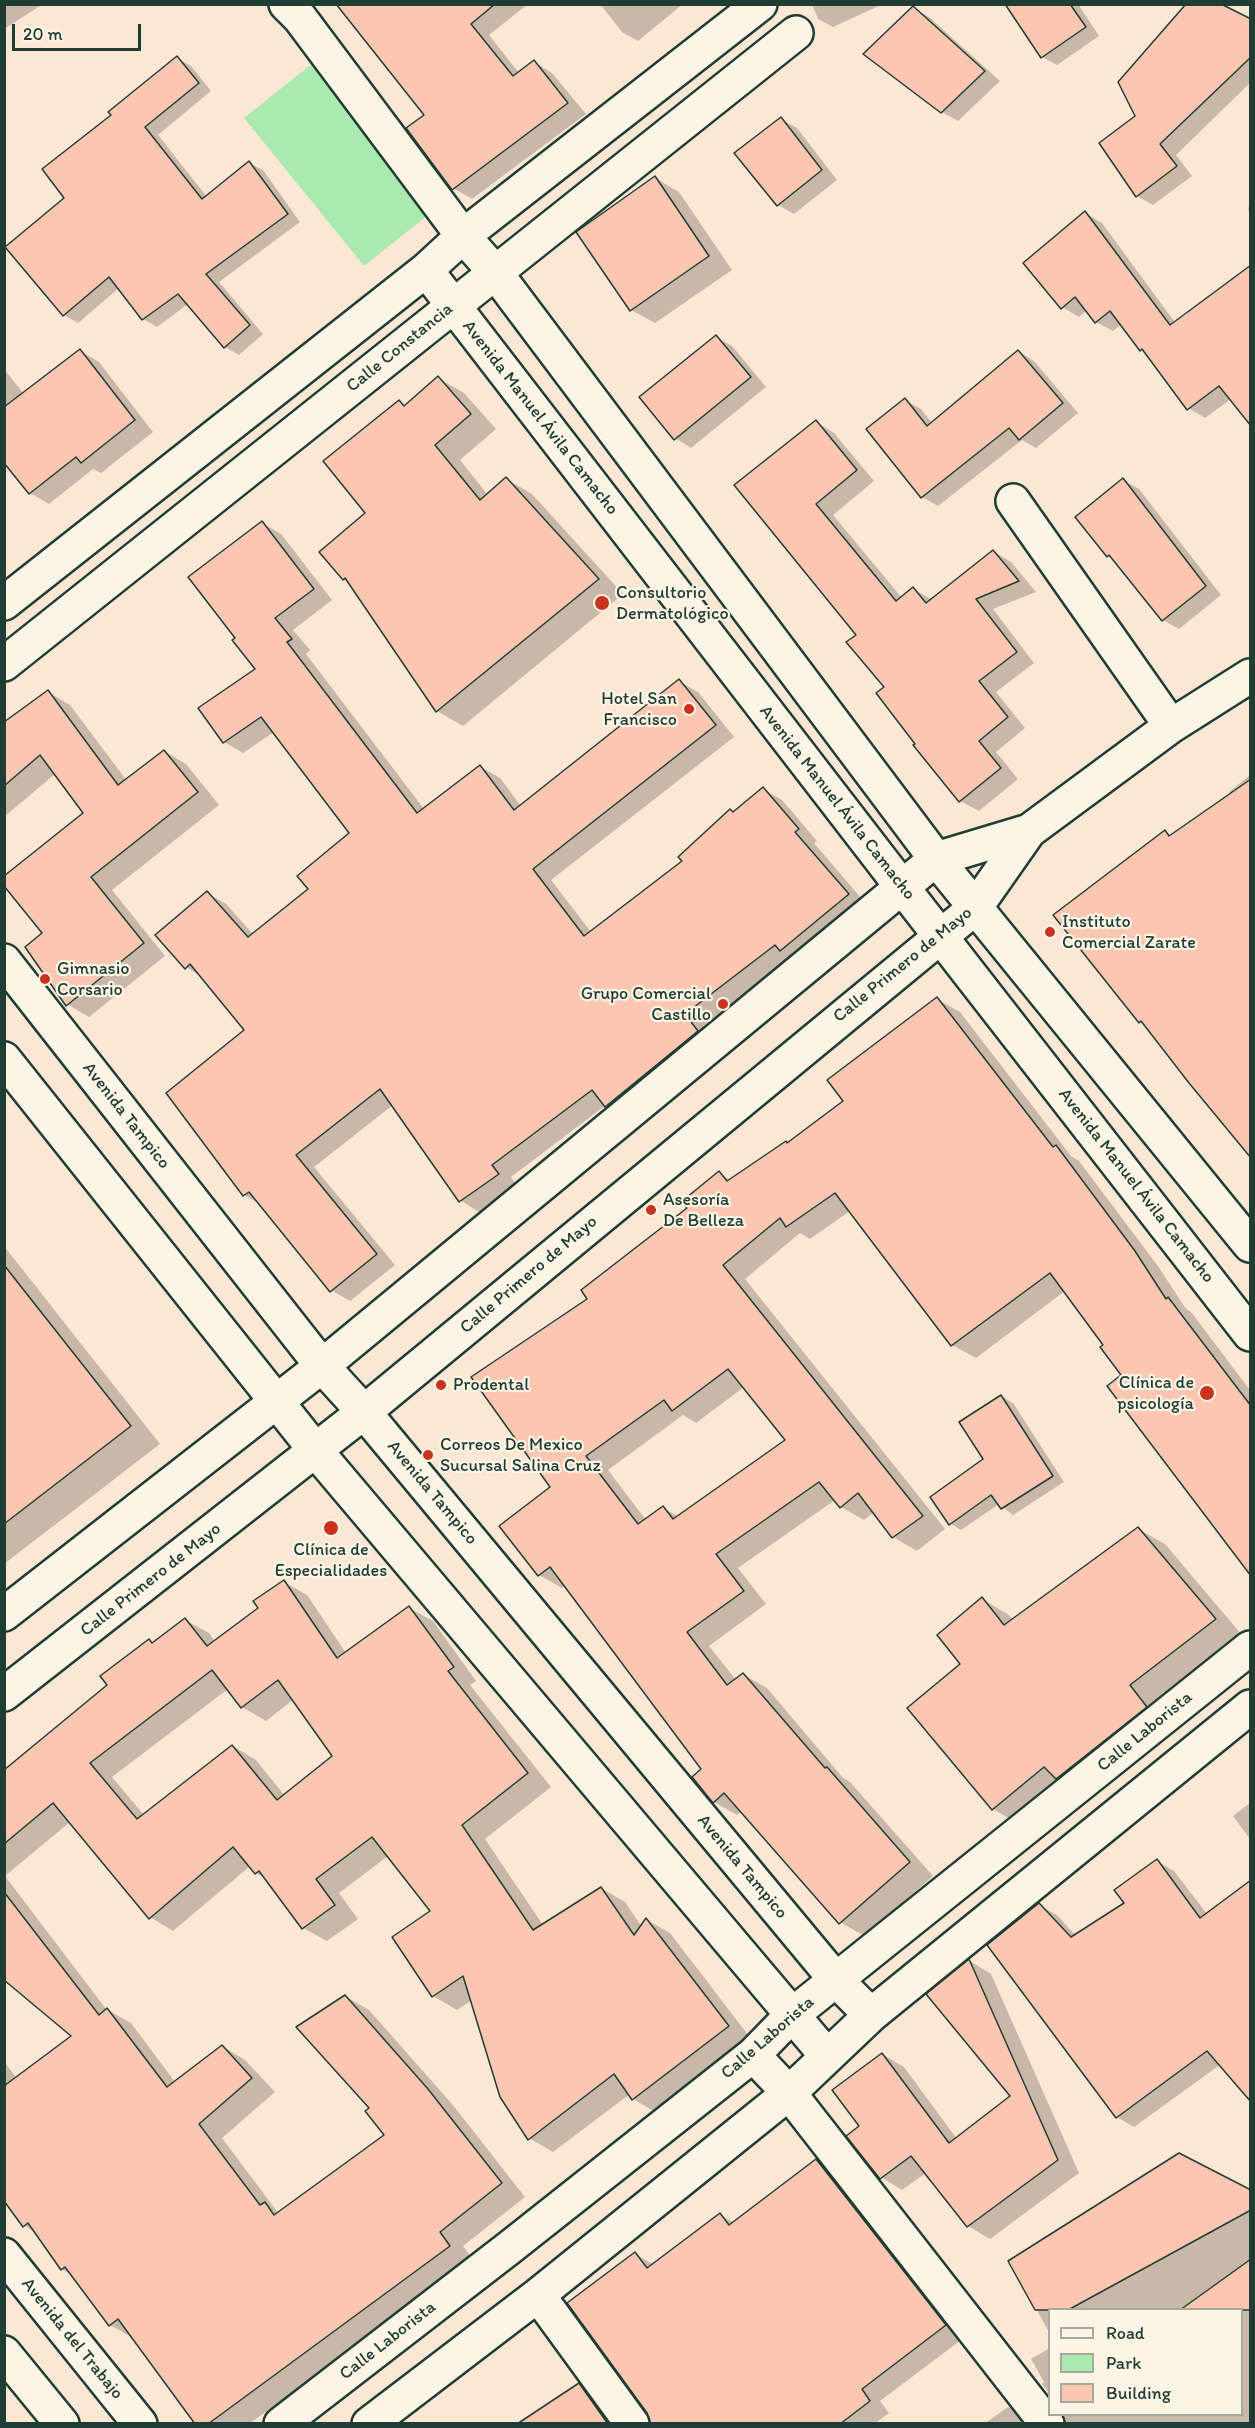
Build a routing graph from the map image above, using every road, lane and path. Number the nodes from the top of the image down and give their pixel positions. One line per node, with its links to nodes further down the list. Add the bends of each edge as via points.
1 (285, 4): 4 (street, via 300,18)
2 (760, 4): 4 (street)
3 (796, 33): 6 (street, Calle Constancia)
4 (463, 236): 5 (street); 6 (street)
5 (426, 270): 7 (street, Avenida Manuel Ávila Camacho); 9 (street)
6 (495, 272): 7 (street, Calle Constancia); 14 (street)
7 (453, 305): 10 (street, Calle Constancia); 15 (street, Avenida Manuel Ávila Camacho)
8 (1013, 501): 12 (street)
9 (4, 603)
10 (4, 664)
11 (1251, 676): 12 (street, Calle Primero de Mayo)
12 (1171, 726): 13 (street, Calle Primero de Mayo)
13 (1029, 831): 14 (street, Calle Primero de Mayo); 16 (street, Calle Primero de Mayo)
14 (936, 859): 15 (street, Calle Primero de Mayo); 16 (street)
15 (902, 887): 17 (street, Avenida Manuel Ávila Camacho); 22 (street, Calle Primero de Mayo)
16 (975, 908): 17 (street, Calle Primero de Mayo); 20 (street)
17 (939, 935): 21 (street, Avenida Manuel Ávila Camacho); 24 (street, Calle Primero de Mayo)
18 (4, 961): 22 (street, Avenida Tampico)
19 (4, 1059): 23 (street)
20 (1251, 1245)
21 (1251, 1334)
22 (322, 1366): 23 (street, Calle Primero de Mayo); 24 (street, Avenida Tampico)
23 (277, 1403): 25 (street); 26 (street, Calle Primero de Mayo)
24 (364, 1412): 25 (street, Calle Primero de Mayo); 30 (street, Avenida Tampico)
25 (316, 1451): 28 (street, Calle Primero de Mayo); 31 (street)
26 (4, 1614)
27 (1251, 1648): 30 (street, Calle Laborista)
28 (4, 1694)
29 (1251, 1707): 32 (street)
30 (836, 1980): 31 (street, Calle Laborista); 32 (street, Avenida Tampico)
31 (792, 2015): 33 (street, Calle Laborista); 34 (street)
32 (871, 2015): 34 (street)
33 (753, 2055): 35 (street); 41 (street, Calle Laborista)
34 (827, 2055): 35 (street)
35 (789, 2093): 37 (street); 44 (street)
36 (4, 2255): 40 (street, Avenida del Trabajo)
37 (538, 2295): 42 (street); 43 (street)
38 (4, 2353): 39 (street)
39 (62, 2424)
40 (140, 2424)
41 (281, 2424)
42 (369, 2424)
43 (632, 2424)
44 (1047, 2424)

